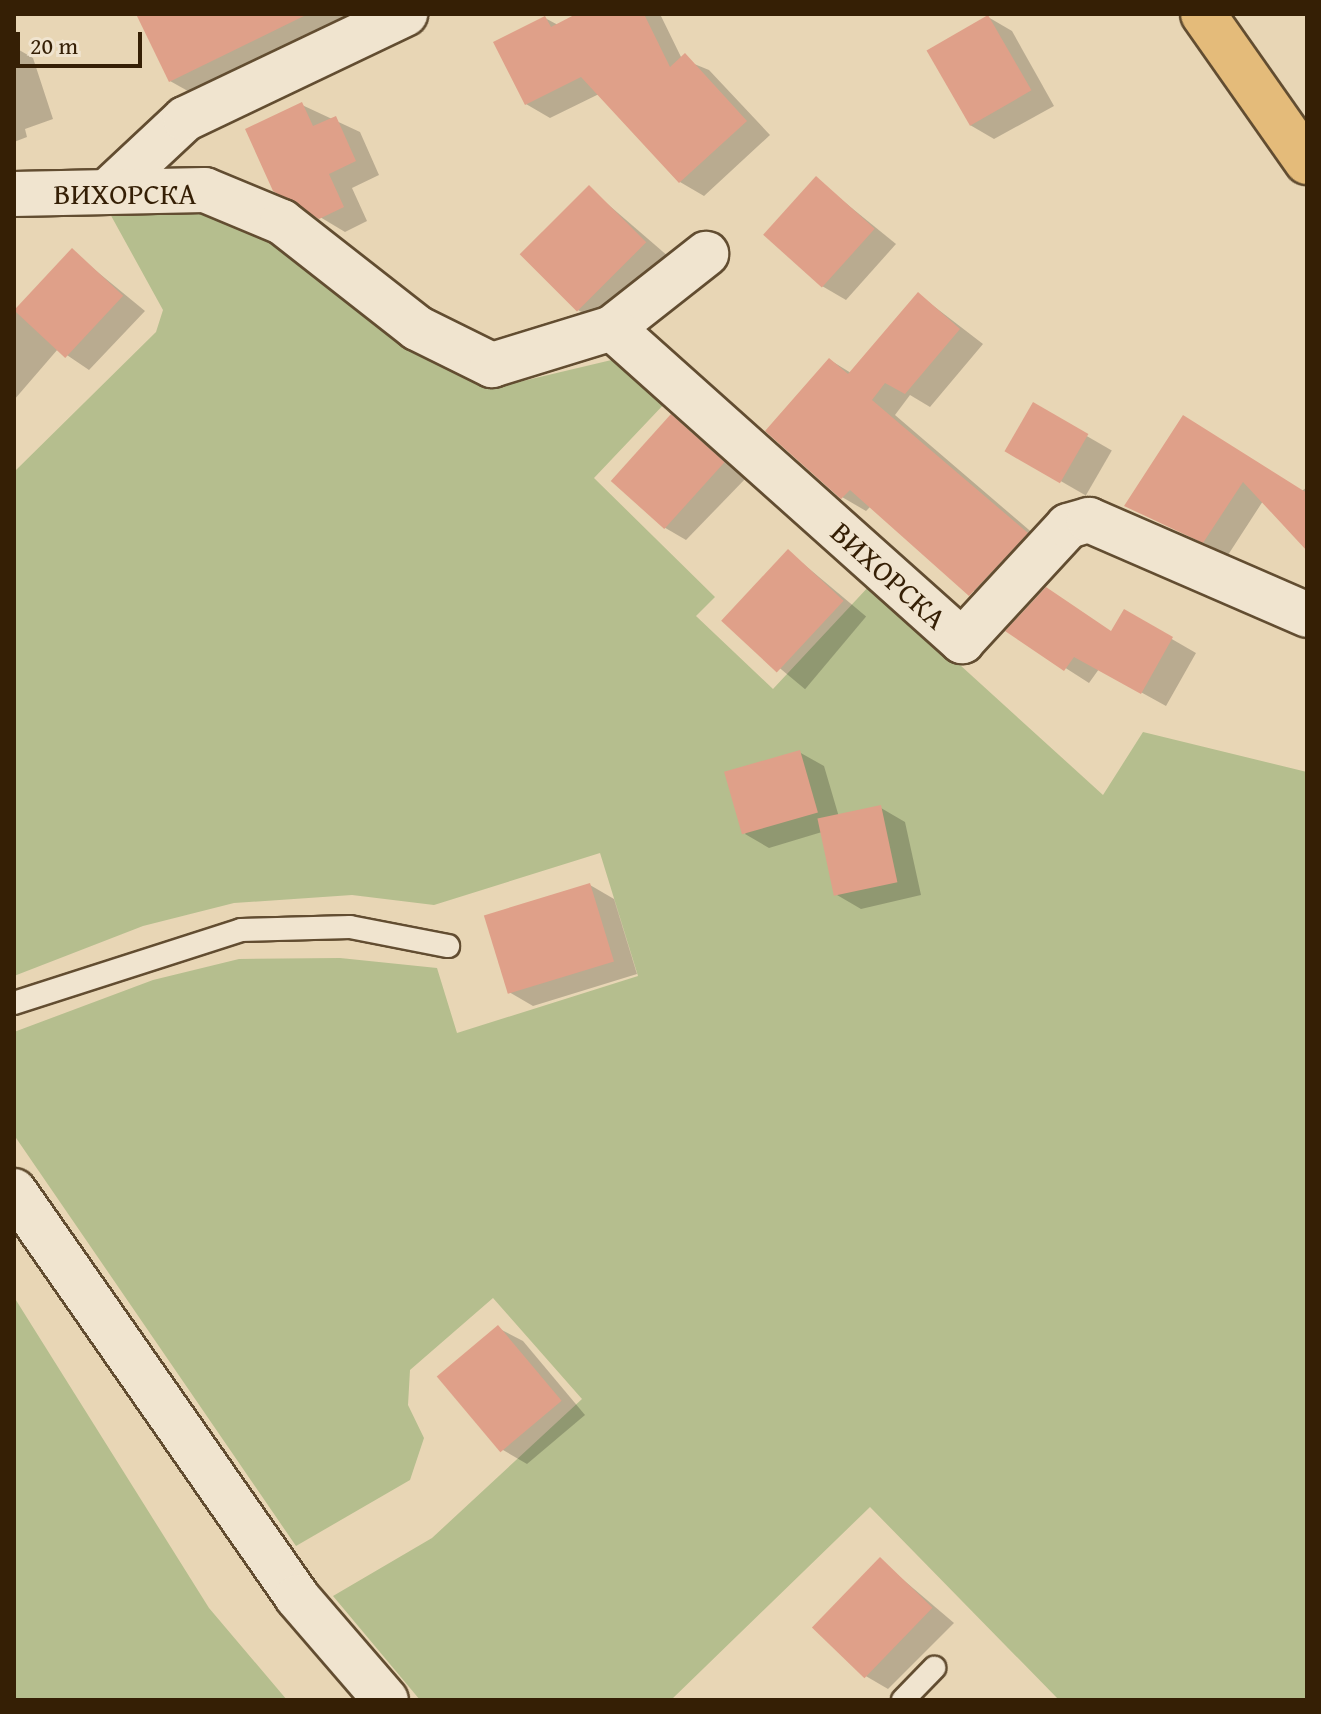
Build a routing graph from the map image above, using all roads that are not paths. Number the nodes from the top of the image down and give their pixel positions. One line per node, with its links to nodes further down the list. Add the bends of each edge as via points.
1 (405, 14): 4 (street, via 185,119)
2 (1203, 14): 3 (main road)
3 (1307, 162)
4 (109, 190): 5 (street, ВИХОРСКА); 7 (street, ВИХОРСКА, via 205,190 282,222 417,328 492,365)
5 (14, 194)
6 (706, 254): 7 (street, ВИХОРСКА)
7 (612, 328): 8 (street, ВИХОРСКА, via 962,641 1068,526 1089,520)
8 (1307, 615)
9 (448, 946): 10 (lane, via 350,927 241,930)
10 (14, 1003)
11 (14, 1191): 13 (street, via 297,1597)
12 (934, 1668): 14 (lane)
13 (386, 1700)
14 (903, 1700)

